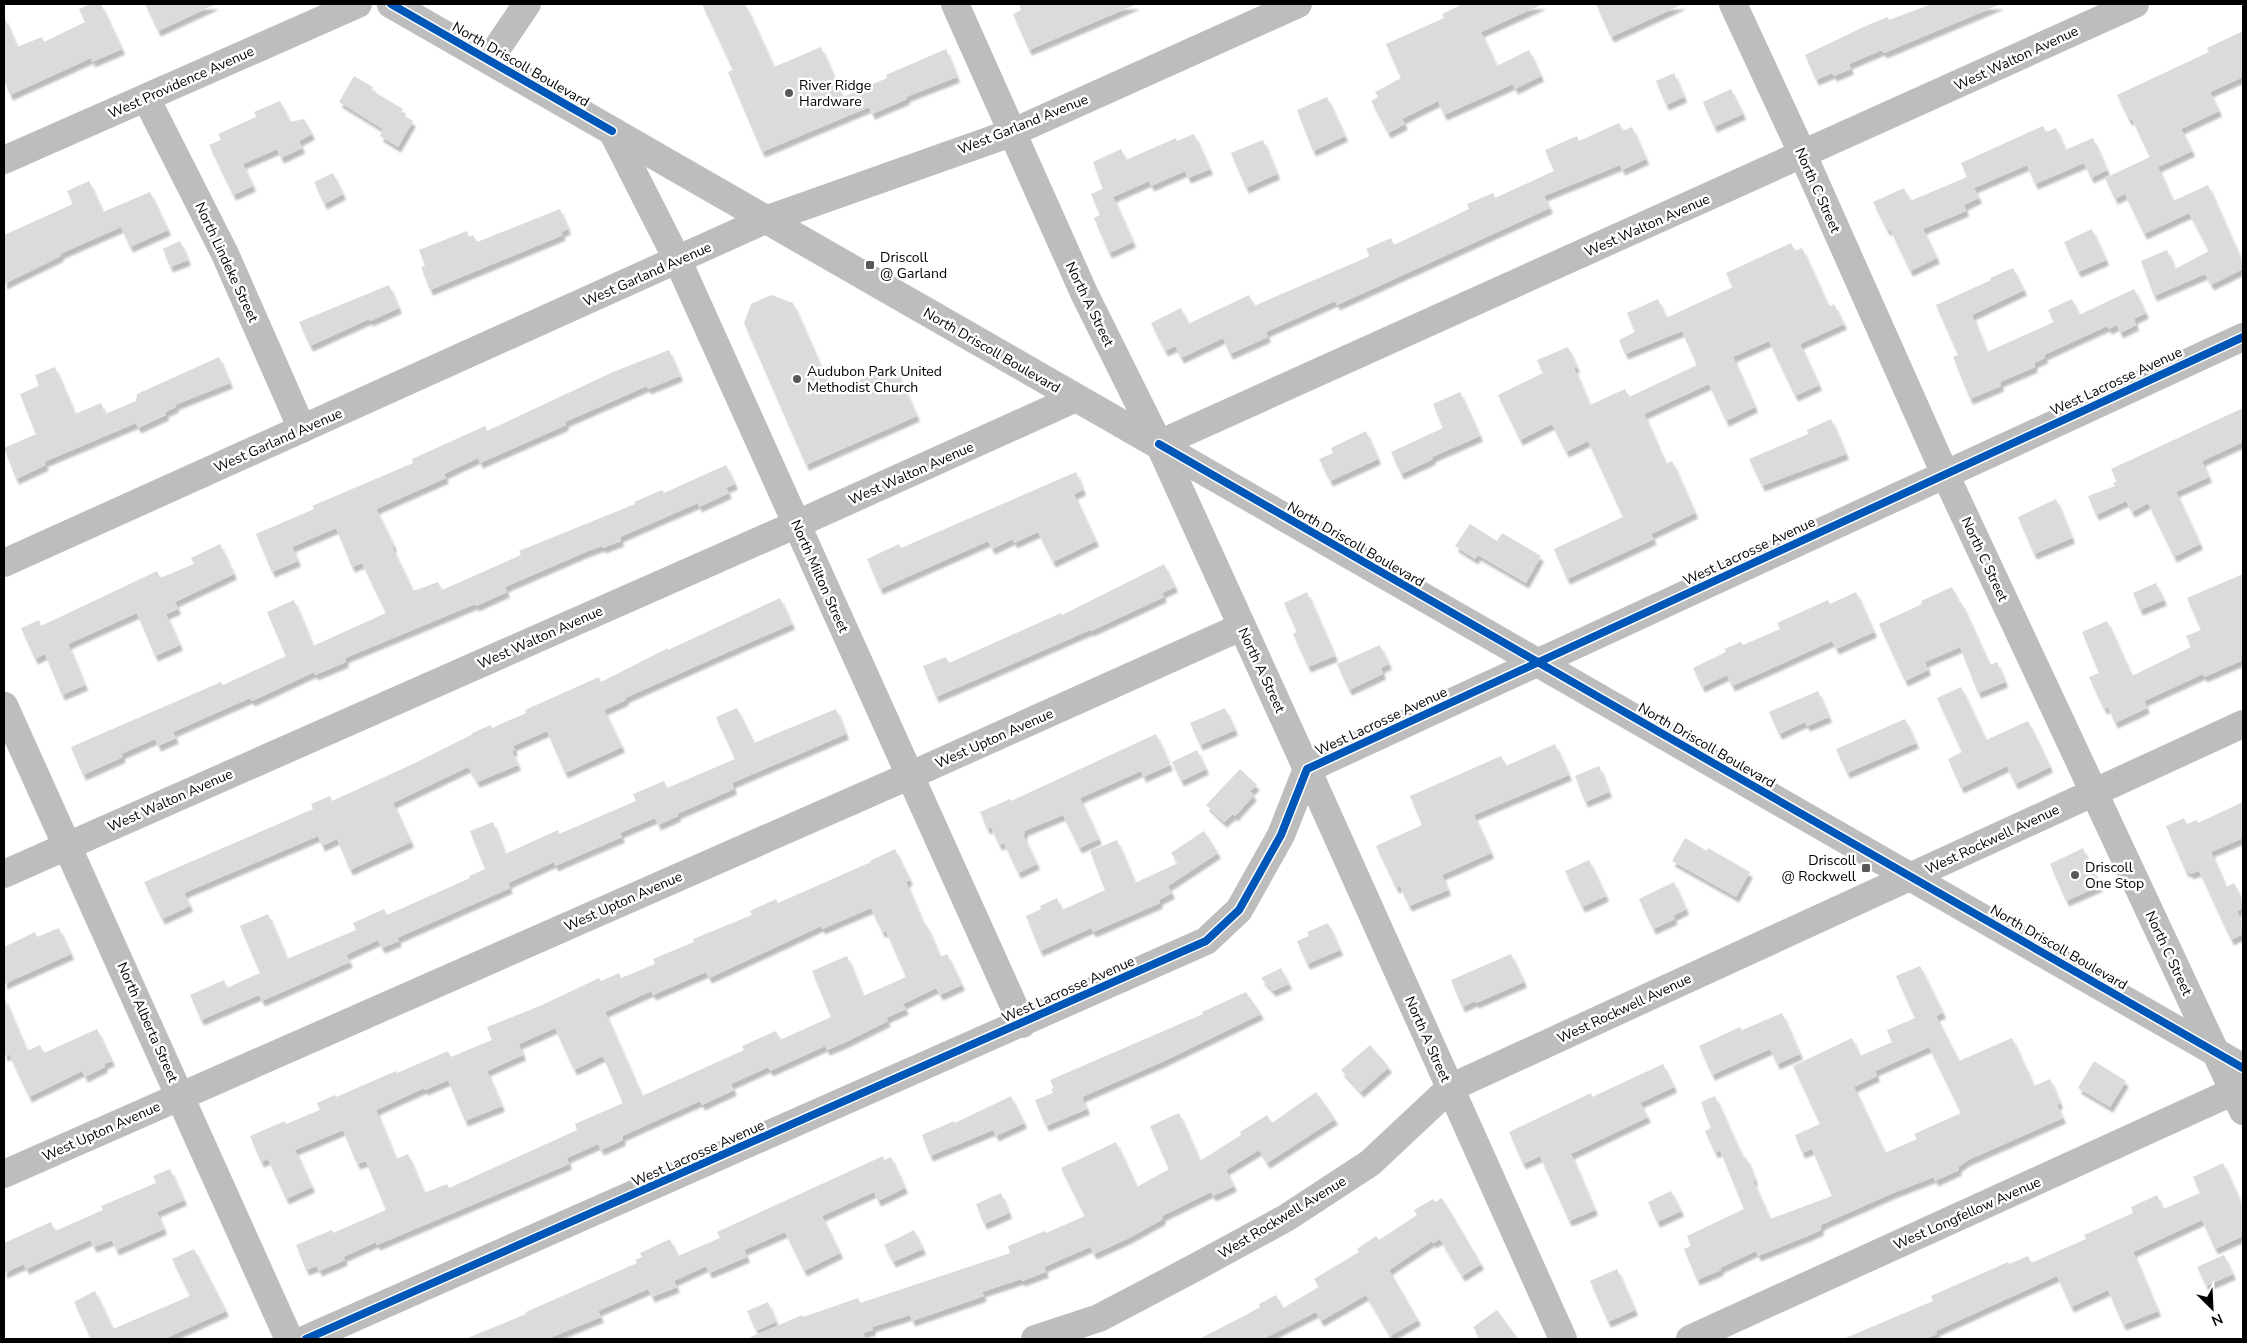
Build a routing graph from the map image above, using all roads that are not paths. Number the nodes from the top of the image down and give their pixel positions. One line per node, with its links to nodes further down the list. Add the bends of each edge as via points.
1 (358, 4): 9 (street, West Providence Avenue)
2 (391, 4): 8 (street, North Driscoll Boulevard)
3 (527, 4): 8 (street)
4 (955, 4): 11 (street, North A Street)
5 (1298, 4): 11 (street, West Garland Avenue)
6 (1733, 4): 12 (street, North C Street)
7 (2135, 4): 12 (street, West Walton Avenue)
8 (489, 60): 10 (street, North Driscoll Boulevard)
9 (146, 98): 13 (street, West Providence Avenue); 18 (street, North Lindeke Street, via 225,254)
10 (612, 131): 14 (street, North Driscoll Boulevard); 15 (street, North Milton Street)
11 (1011, 133): 14 (street, West Garland Avenue); 19 (street, North A Street, via 1084,293)
12 (1803, 155): 19 (street, West Walton Avenue); 20 (street, North C Street)
13 (4, 160)
14 (765, 220): 15 (street, West Garland Avenue); 17 (street, North Driscoll Boulevard)
15 (678, 261): 18 (street, West Garland Avenue); 21 (street, North Milton Street)
16 (2243, 337): 20 (street, West Lacrosse Avenue)
17 (1076, 398): 19 (street, North Driscoll Boulevard); 21 (street, West Walton Avenue)
18 (302, 429): 22 (street, West Garland Avenue)
19 (1159, 444): 23 (street, North A Street); 24 (street, North Driscoll Boulevard)
20 (1944, 474): 24 (street, West Lacrosse Avenue); 29 (street, North C Street)
21 (797, 524): 28 (street, North Milton Street); 30 (street, West Walton Avenue)
22 (4, 563)
23 (1241, 627): 27 (street, North A Street); 28 (street, West Upton Avenue)
24 (1536, 663): 27 (street, West Lacrosse Avenue); 32 (street, North Driscoll Boulevard)
25 (4, 706): 30 (street, North Alberta Street)
26 (2243, 724): 29 (street, West Rockwell Avenue)
27 (1307, 768): 33 (street, West Lacrosse Avenue, via 1281,835 1239,910 1206,941); 35 (street, North A Street)
28 (911, 775): 33 (street, North Milton Street); 37 (street, West Upton Avenue)
29 (2095, 792): 32 (street, West Rockwell Avenue); 34 (street, North C Street)
30 (68, 846): 31 (street, West Walton Avenue); 37 (street, North Alberta Street)
31 (4, 874)
32 (1911, 876): 34 (street, North Driscoll Boulevard); 35 (street, West Rockwell Avenue)
33 (1022, 1024): 40 (street, West Lacrosse Avenue)
34 (2214, 1050): 36 (street, North Driscoll Boulevard)
35 (1450, 1088): 41 (street, West Rockwell Avenue, via 1370,1163 1286,1218 1098,1318); 42 (street, North A Street)
36 (2241, 1089): 43 (street, West Longfellow Avenue)
37 (181, 1095): 38 (street, West Upton Avenue); 39 (street, North Alberta Street)
38 (4, 1174)
39 (289, 1339)
40 (306, 1339)
41 (1035, 1339)
42 (1563, 1339)
43 (1690, 1339)

